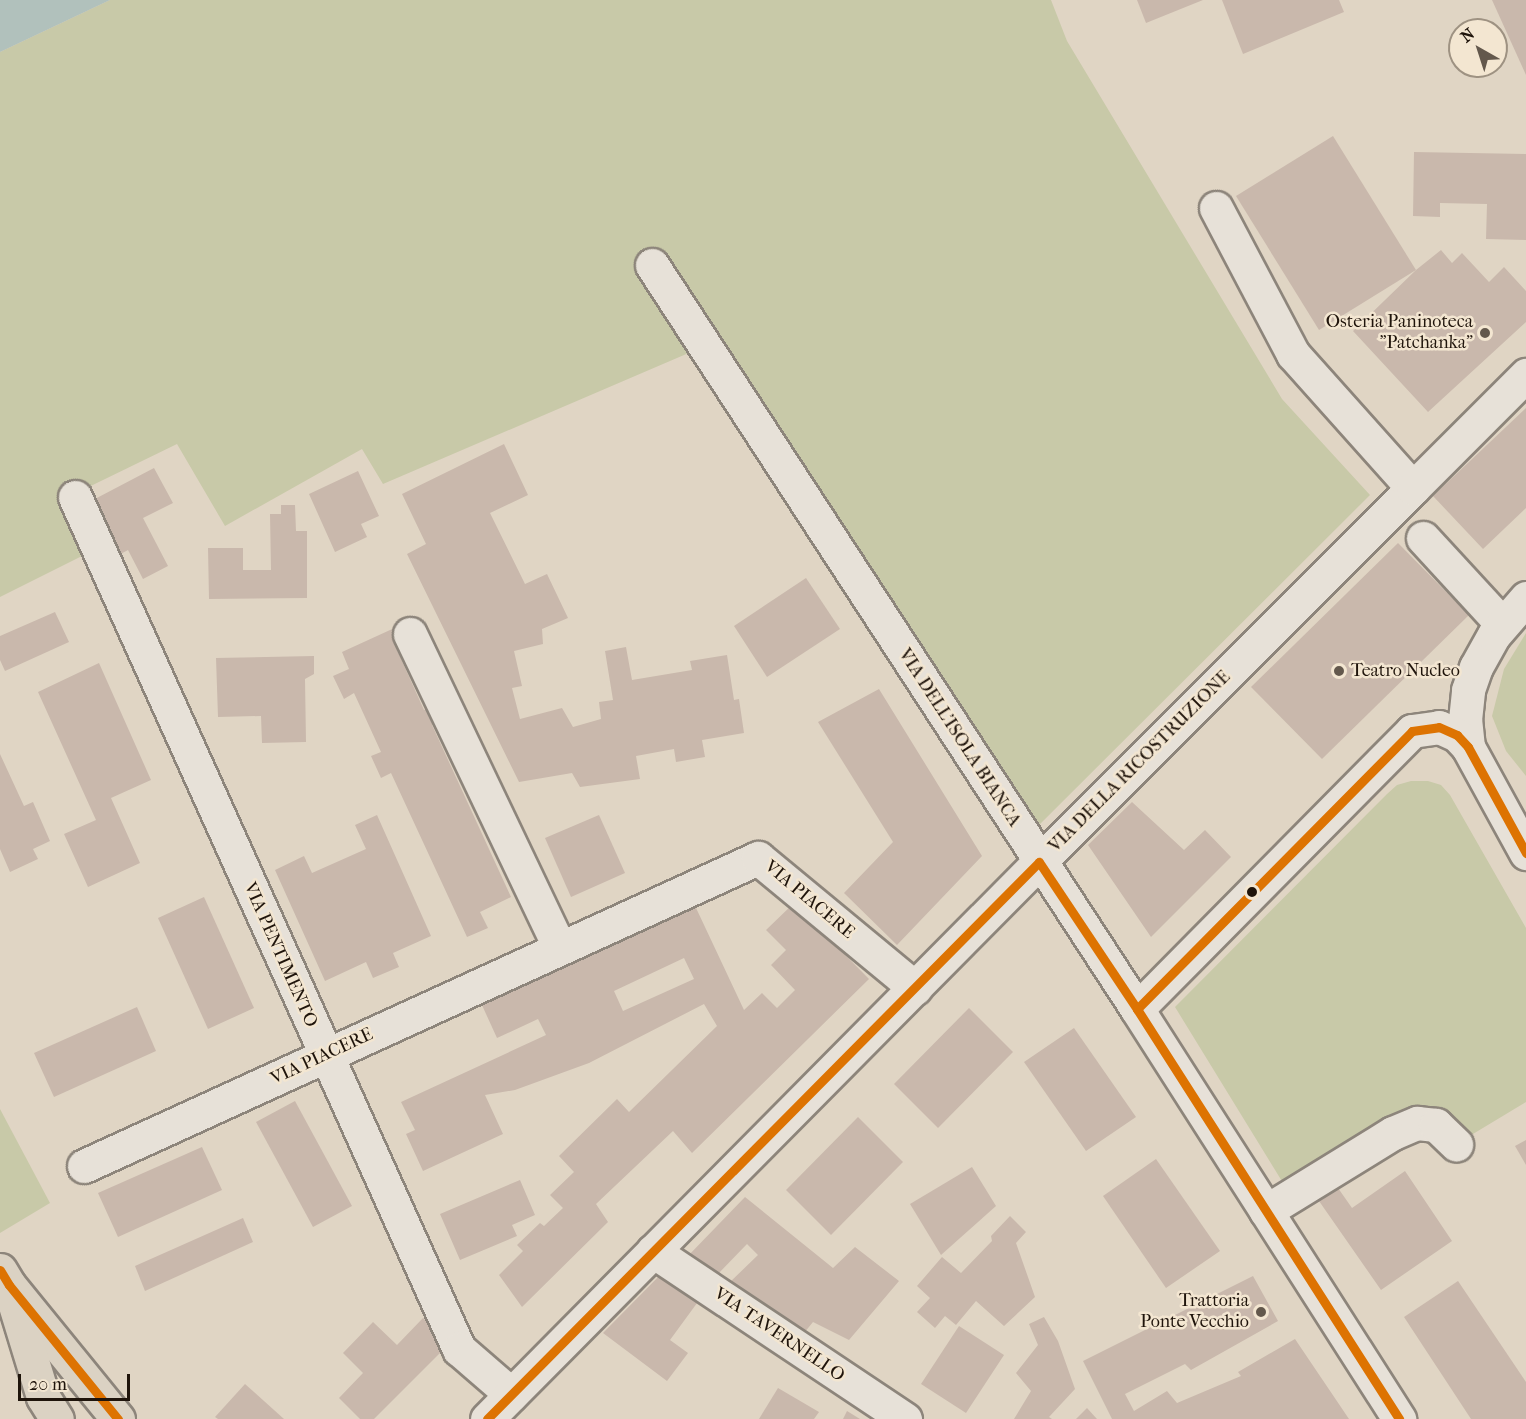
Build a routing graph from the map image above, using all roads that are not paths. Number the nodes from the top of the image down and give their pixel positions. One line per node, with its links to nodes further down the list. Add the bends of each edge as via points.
1 (1216, 208): 5 (street, via 1293,354)
2 (652, 265): 11 (street, VIA DELL'ISOLA BIANCA)
3 (1526, 375): 5 (street, VIA DELLA RICOSTRUZIONE)
4 (75, 496): 15 (street, VIA PENTIMENTO)
5 (1404, 497): 7 (street, via 1423,538); 11 (street, VIA DELLA RICOSTRUZIONE)
6 (1526, 598): 7 (street)
7 (1502, 624): 9 (street, via 1476,667 1468,690)
8 (410, 634): 12 (street)
9 (1468, 747): 10 (street); 14 (street, via 1452,731 1438,727 1407,734)
10 (1523, 841)
11 (1039, 862): 13 (street, VIA DELLA RICOSTRUZIONE); 14 (street, VIA DELL'ISOLA BIANCA)
12 (561, 948): 13 (street, VIA PIACERE, via 759,858); 15 (street, VIA PIACERE)
13 (915, 988): 19 (street, VIA DELLA RICOSTRUZIONE)
14 (1137, 1009): 18 (street, VIA DELL'ISOLA BIANCA)
15 (326, 1055): 17 (street, VIA PIACERE); 21 (street, VIA PENTIMENTO, via 459,1349)
16 (1456, 1144): 18 (street, via 1436,1125 1418,1123)
17 (84, 1166)
18 (1266, 1211): 26 (street, VIA DELL'ISOLA BIANCA)
19 (653, 1251): 21 (street, VIA DELLA RICOSTRUZIONE); 25 (street, VIA TAVERNELLO)
20 (5, 1278): 22 (main road, via 43,1397); 23 (main road)
21 (512, 1394): 24 (street, VIA DELLA RICOSTRUZIONE)
22 (57, 1419)
23 (118, 1419)
24 (487, 1419)
25 (906, 1419)
26 (1399, 1419)

